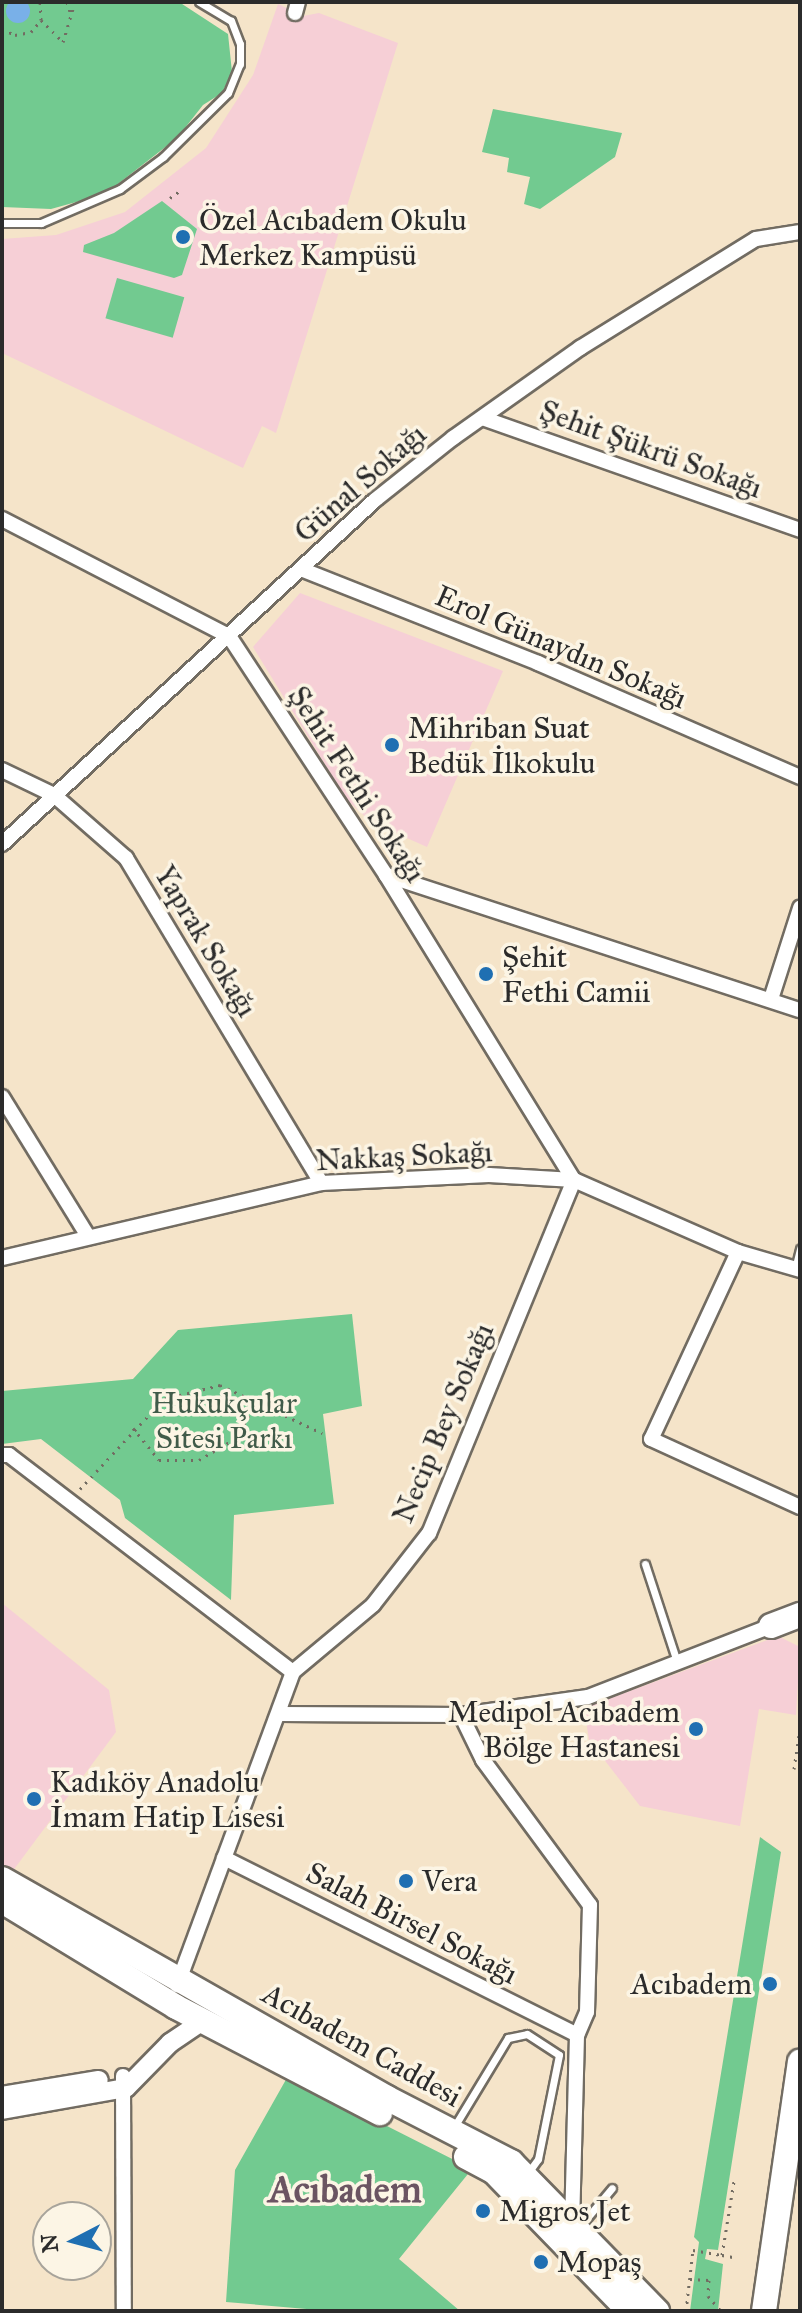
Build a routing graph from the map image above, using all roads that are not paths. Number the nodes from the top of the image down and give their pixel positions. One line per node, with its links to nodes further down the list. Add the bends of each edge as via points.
1 (199, 2): 2 (lane, via 231,21 240,44 240,64 228,93 163,157 120,189 41,223)
2 (2, 223)
3 (800, 232): 4 (street, Günal Sokağı, via 756,239 580,348)
4 (485, 419): 6 (street, Şehit Şükrü Sokağı); 7 (street, Günal Sokağı, via 375,500)
5 (2, 519): 8 (street, Şehit Fethi Sokağı)
6 (800, 530)
7 (301, 569): 8 (street, Günal Sokağı); 10 (street, Erol Günaydın Sokağı, via 538,663)
8 (229, 636): 11 (street, Günal Sokağı); 13 (street, Şehit Fethi Sokağı)
9 (2, 770): 11 (street, Yaprak Sokağı)
10 (800, 777)
11 (54, 795): 12 (street, Günal Sokağı); 19 (street, Yaprak Sokağı, via 126,858)
12 (2, 844)
13 (386, 875): 15 (street); 18 (street, Şehit Fethi Sokağı)
14 (800, 908): 15 (street)
15 (771, 999): 16 (street)
16 (800, 1010)
17 (2, 1097): 20 (street)
18 (574, 1180): 19 (street, Nakkaş Sokağı, via 489,1175); 22 (street, Nakkaş Sokağı); 32 (street, Necip Bey Sokağı, via 429,1533 373,1605)
19 (321, 1183): 20 (street, Nakkaş Sokağı)
20 (88, 1236): 23 (street, Nakkaş Sokağı)
21 (800, 1249): 24 (lane)
22 (738, 1252): 24 (street, Nakkaş Sokağı); 26 (street, via 651,1439)
23 (2, 1258)
24 (797, 1269)
25 (2, 1455): 32 (street, via 9,1455)
26 (800, 1507)
27 (645, 1564): 31 (lane)
28 (800, 1615): 29 (main road)
29 (771, 1626): 30 (main road); 31 (street)
30 (800, 1630)
31 (677, 1662): 34 (street, via 588,1697)
32 (293, 1672): 33 (street)
33 (280, 1714): 34 (street); 35 (street)
34 (461, 1715): 41 (street, via 483,1760 590,1905 587,2012)
35 (224, 1858): 38 (street); 41 (street, Salah Birsel Sokağı)
36 (2, 1879): 38 (main road, Acıbadem Caddesi)
37 (2, 1901): 39 (main road, Acıbadem Caddesi)
38 (177, 1980): 39 (street); 46 (main road, Acıbadem Caddesi)
39 (176, 2007): 40 (main road, Acıbadem Caddesi); 43 (street, via 164,2039)
40 (203, 2021): 43 (street, via 185,2029); 50 (main road, Acıbadem Caddesi, via 494,2172)
41 (577, 2035): 49 (street)
42 (800, 2062): 52 (main road)
43 (125, 2082): 44 (street); 45 (street); 51 (street)
44 (2, 2096)
45 (2, 2110)
46 (451, 2131): 47 (main road, Acıbadem Caddesi, via 511,2162); 47 (lane, via 508,2038 527,2034 559,2055 538,2159)
47 (525, 2176): 49 (main road, Acıbadem Caddesi)
48 (612, 2188): 49 (lane)
49 (574, 2227): 50 (main road, Acıbadem Caddesi)
50 (640, 2308)
51 (124, 2311)
52 (764, 2311)

